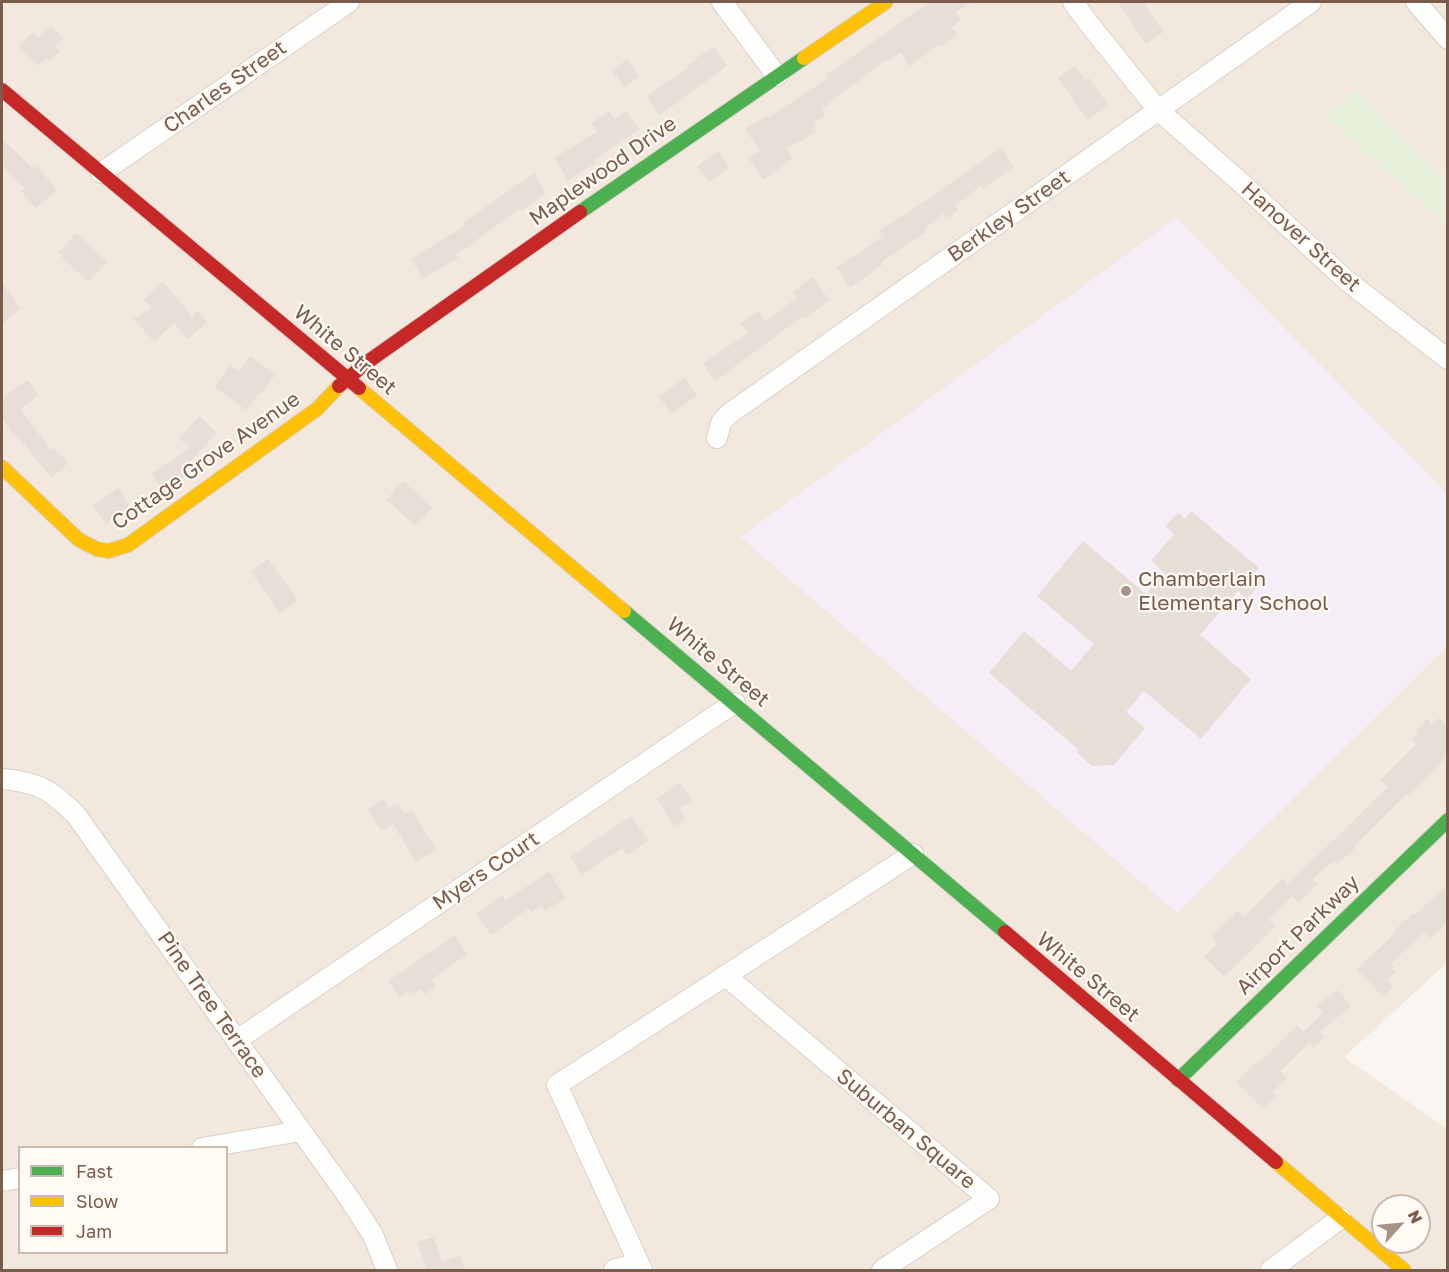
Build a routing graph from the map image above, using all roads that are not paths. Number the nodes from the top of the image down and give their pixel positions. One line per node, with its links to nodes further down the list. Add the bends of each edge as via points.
1 (349, 2): 11 (street, Charles Street)
2 (722, 2): 8 (street)
3 (886, 2): 8 (street, Maplewood Drive)
4 (1073, 2): 10 (street, Hanover Street)
5 (1311, 2): 10 (street, Berkley Street)
6 (1416, 2): 7 (street)
7 (1448, 39)
8 (777, 76): 13 (street, Maplewood Drive)
9 (2, 90): 11 (street, White Street)
10 (1158, 110): 12 (street, Hanover Street, via 1346,280); 14 (street, Berkley Street, via 729,414 721,423)
11 (101, 173): 13 (street, White Street)
12 (1448, 359)
13 (346, 378): 15 (street, Cottage Grove Avenue, via 318,409 114,551 96,549 78,539); 16 (street, White Street)
14 (717, 438)
15 (2, 467)
16 (735, 703): 19 (street, White Street); 21 (street, Myers Court)
17 (2, 779): 21 (street, Pine Tree Terrace, via 42,787 76,816)
18 (1448, 820): 22 (street, Airport Parkway)
19 (913, 854): 20 (street); 22 (street, White Street)
20 (726, 976): 28 (street, via 558,1085); 31 (street, Suburban Square, via 989,1199)
21 (237, 1040): 23 (street, Pine Tree Terrace)
22 (1178, 1080): 27 (street, White Street)
23 (301, 1131): 24 (street); 29 (street, Pine Tree Terrace, via 366,1223)
24 (214, 1146)
25 (18, 1178): 26 (street)
26 (2, 1181)
27 (1341, 1218): 32 (street); 33 (street, White Street)
28 (640, 1267): 30 (street)
29 (387, 1270)
30 (614, 1270)
31 (882, 1270)
32 (1271, 1270)
33 (1404, 1270)

